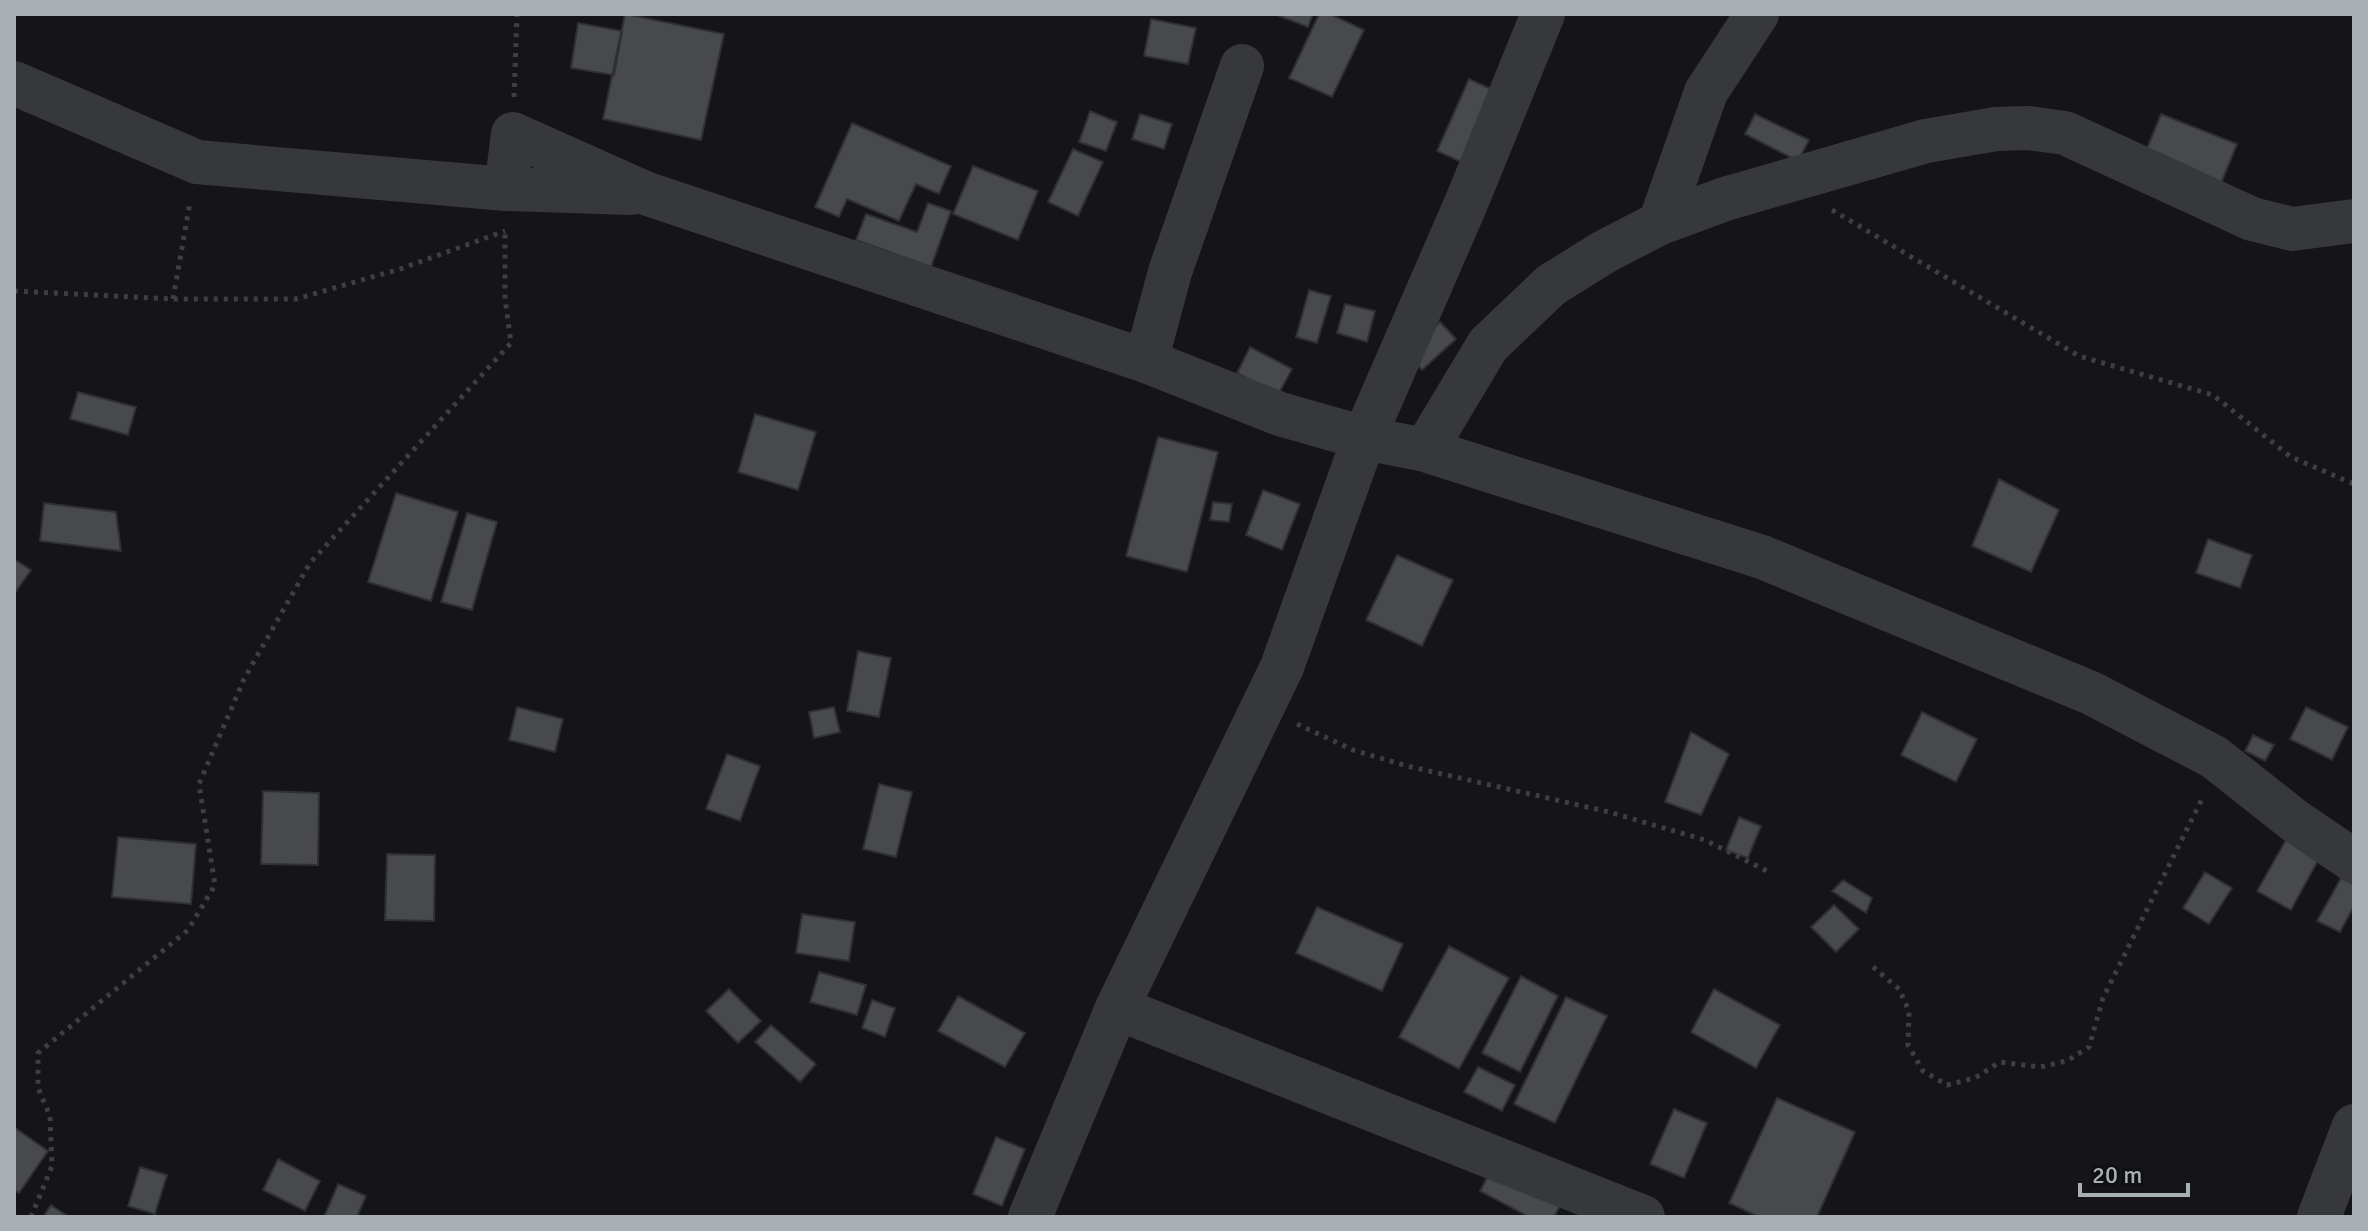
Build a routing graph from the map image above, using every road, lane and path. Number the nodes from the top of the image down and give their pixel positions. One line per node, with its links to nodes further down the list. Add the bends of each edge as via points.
1 (517, 14): 6 (path)
2 (1543, 14): 18 (street)
3 (1757, 14): 13 (street, via 1706,92)
4 (1242, 66): 17 (street, via 1170,272)
5 (14, 83): 7 (street)
6 (513, 134): 9 (street); 11 (street)
7 (197, 162): 9 (street); 16 (path)
8 (1784, 182): 12 (street, via 1926,141 2028,128 2065,133 2252,219 2292,229); 13 (street); 20 (path, via 2079,356 2213,395 2291,457)
9 (506, 189): 10 (street); 14 (path)
10 (562, 192): 11 (street); 14 (path)
11 (645, 193): 17 (street)
12 (2354, 221)
13 (1660, 223): 19 (street, via 1551,285 1488,345)
14 (505, 231): 16 (path, via 296,299); 29 (path, via 511,343 310,563 244,679 199,784 215,885 188,930 38,1053 38,1088 50,1116 52,1166)
15 (14, 291): 16 (path)
16 (173, 299)
17 (1146, 361): 18 (street, via 1280,414)
18 (1364, 438): 19 (street); 21 (street, via 1282,667)
19 (1425, 450): 22 (street, via 1762,557 2091,693)
20 (2354, 484)
21 (1260, 712): 24 (path, via 1407,766 1609,812 1705,840); 26 (street)
22 (2223, 764): 23 (street); 25 (path, via 2103,998 2089,1047 2067,1061 2040,1067 2000,1062 1975,1078 1947,1085 1923,1071 1908,1045 1909,1011 1899,989)
23 (2354, 861)
24 (1767, 871)
25 (1873, 967)
26 (1117, 1008): 28 (street); 30 (street)
27 (2354, 1126): 32 (street)
28 (1588, 1206): 31 (street)
29 (31, 1217)
30 (1030, 1217)
31 (1643, 1217)
32 (2319, 1217)

